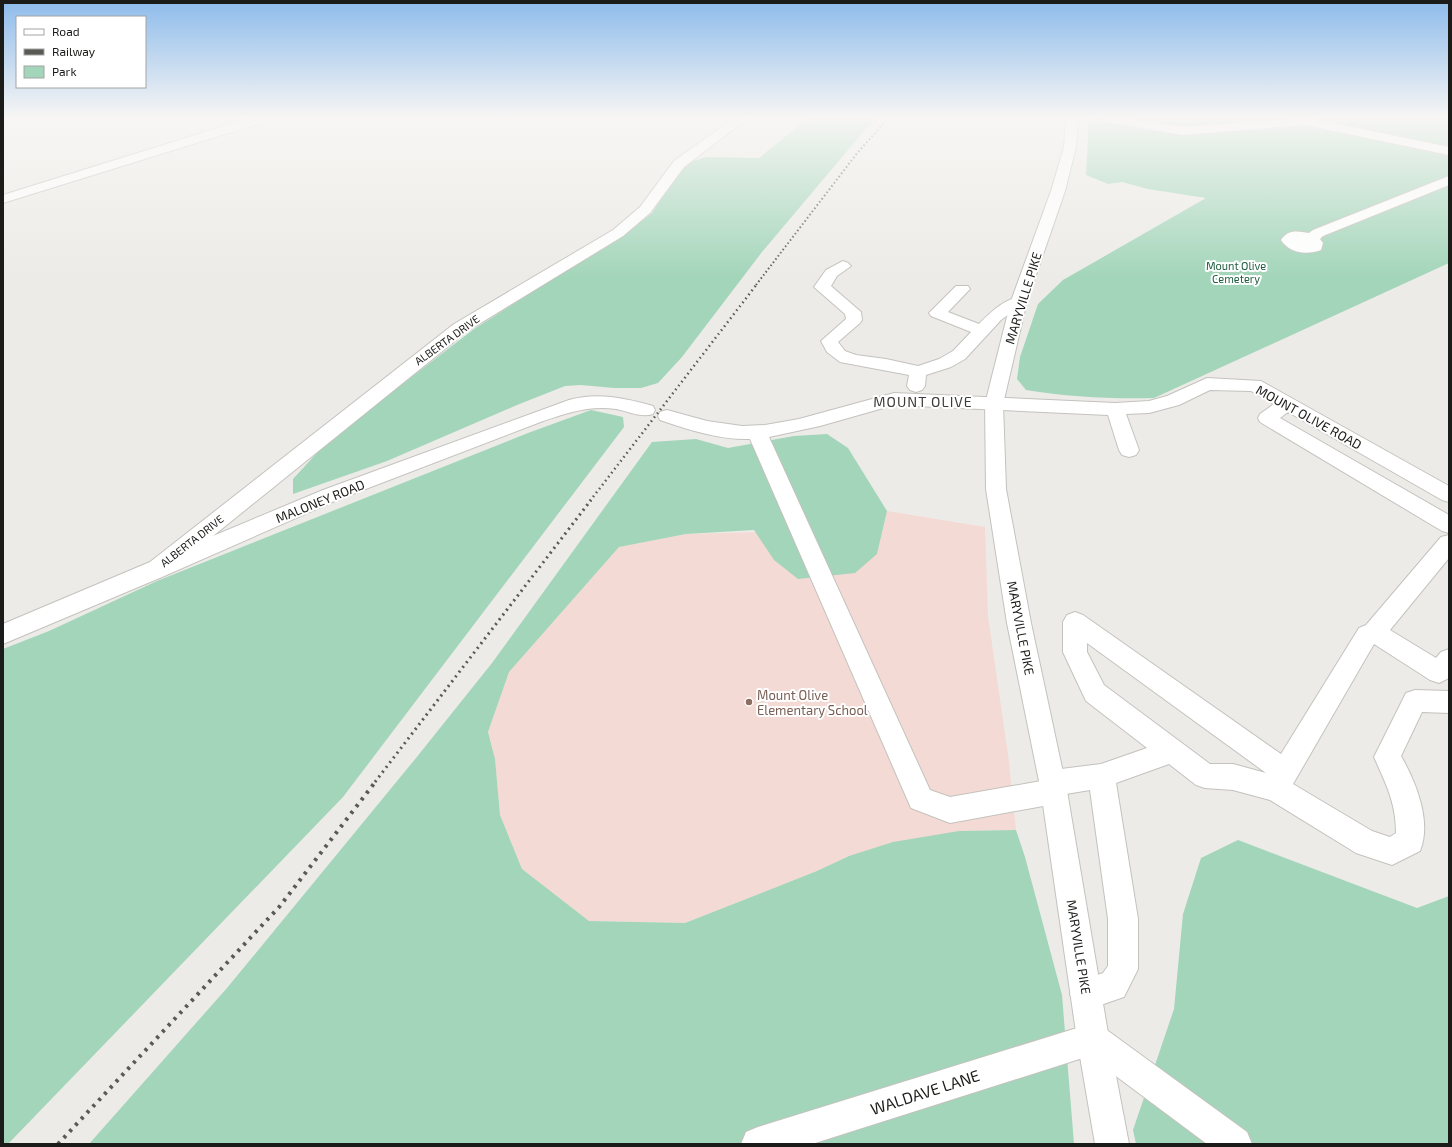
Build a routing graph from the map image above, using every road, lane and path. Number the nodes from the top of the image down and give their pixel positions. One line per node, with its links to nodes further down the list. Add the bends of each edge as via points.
1 (91, 172): 6 (street)
2 (673, 172): 23 (street, ALBERTA DRIVE, via 645,210 618,233 460,328)
3 (1063, 172): 9 (street, MARYVILLE PIKE)
4 (1449, 180): 5 (street, via 1310,238 1326,236)
5 (1449, 186)
6 (3, 199)
7 (843, 266): 11 (street, via 831,273 822,287 853,312 854,320 829,342 832,348 842,358 853,362 901,366)
8 (962, 288): 10 (street, via 937,312)
9 (1019, 301): 10 (street, via 995,317); 13 (street, MARYVILLE PIKE)
10 (982, 331): 11 (street, via 959,355)
11 (919, 372): 12 (street)
12 (913, 400): 13 (street); 18 (street, via 894,399 872,403 820,420)
13 (994, 404): 15 (street, MOUNT OLIVE ROAD); 31 (street, MARYVILLE PIKE, via 996,489 1019,623)
14 (1287, 404): 15 (street, MOUNT OLIVE ROAD, via 1255,385 1207,384 1173,401 1150,407); 20 (street, MOUNT OLIVE ROAD); 21 (street, via 1267,418)
15 (1115, 409): 19 (street)
16 (646, 410): 23 (street, MALONEY ROAD, via 616,403 575,404 330,496)
17 (667, 416): 18 (street, via 690,424 733,432)
18 (757, 432): 31 (street, via 922,799 950,810)
19 (1129, 450)
20 (1449, 495)
21 (1449, 525)
22 (1449, 543): 24 (street)
23 (154, 571): 25 (street, MALONEY ROAD)
24 (1374, 632): 26 (street, via 1439,673); 30 (street, via 1367,635)
25 (3, 634)
26 (1449, 659)
27 (1449, 702): 30 (street, via 1415,701 1387,757 1400,778 1410,818 1410,841 1392,851 1366,843)
28 (1172, 751): 29 (street); 30 (street, via 1206,776); 30 (street, via 1095,693 1075,652 1075,622)
29 (1101, 776): 31 (street); 32 (street, via 1123,918 1123,969 1113,986)
30 (1280, 780)
31 (1054, 787): 32 (street, MARYVILLE PIKE)
32 (1086, 994): 33 (street, MARYVILLE PIKE)
33 (1093, 1039): 34 (street, WALDAVE LANE); 35 (street, MARYVILLE PIKE); 36 (street)
34 (758, 1144)
35 (1112, 1144)
36 (1235, 1144)

